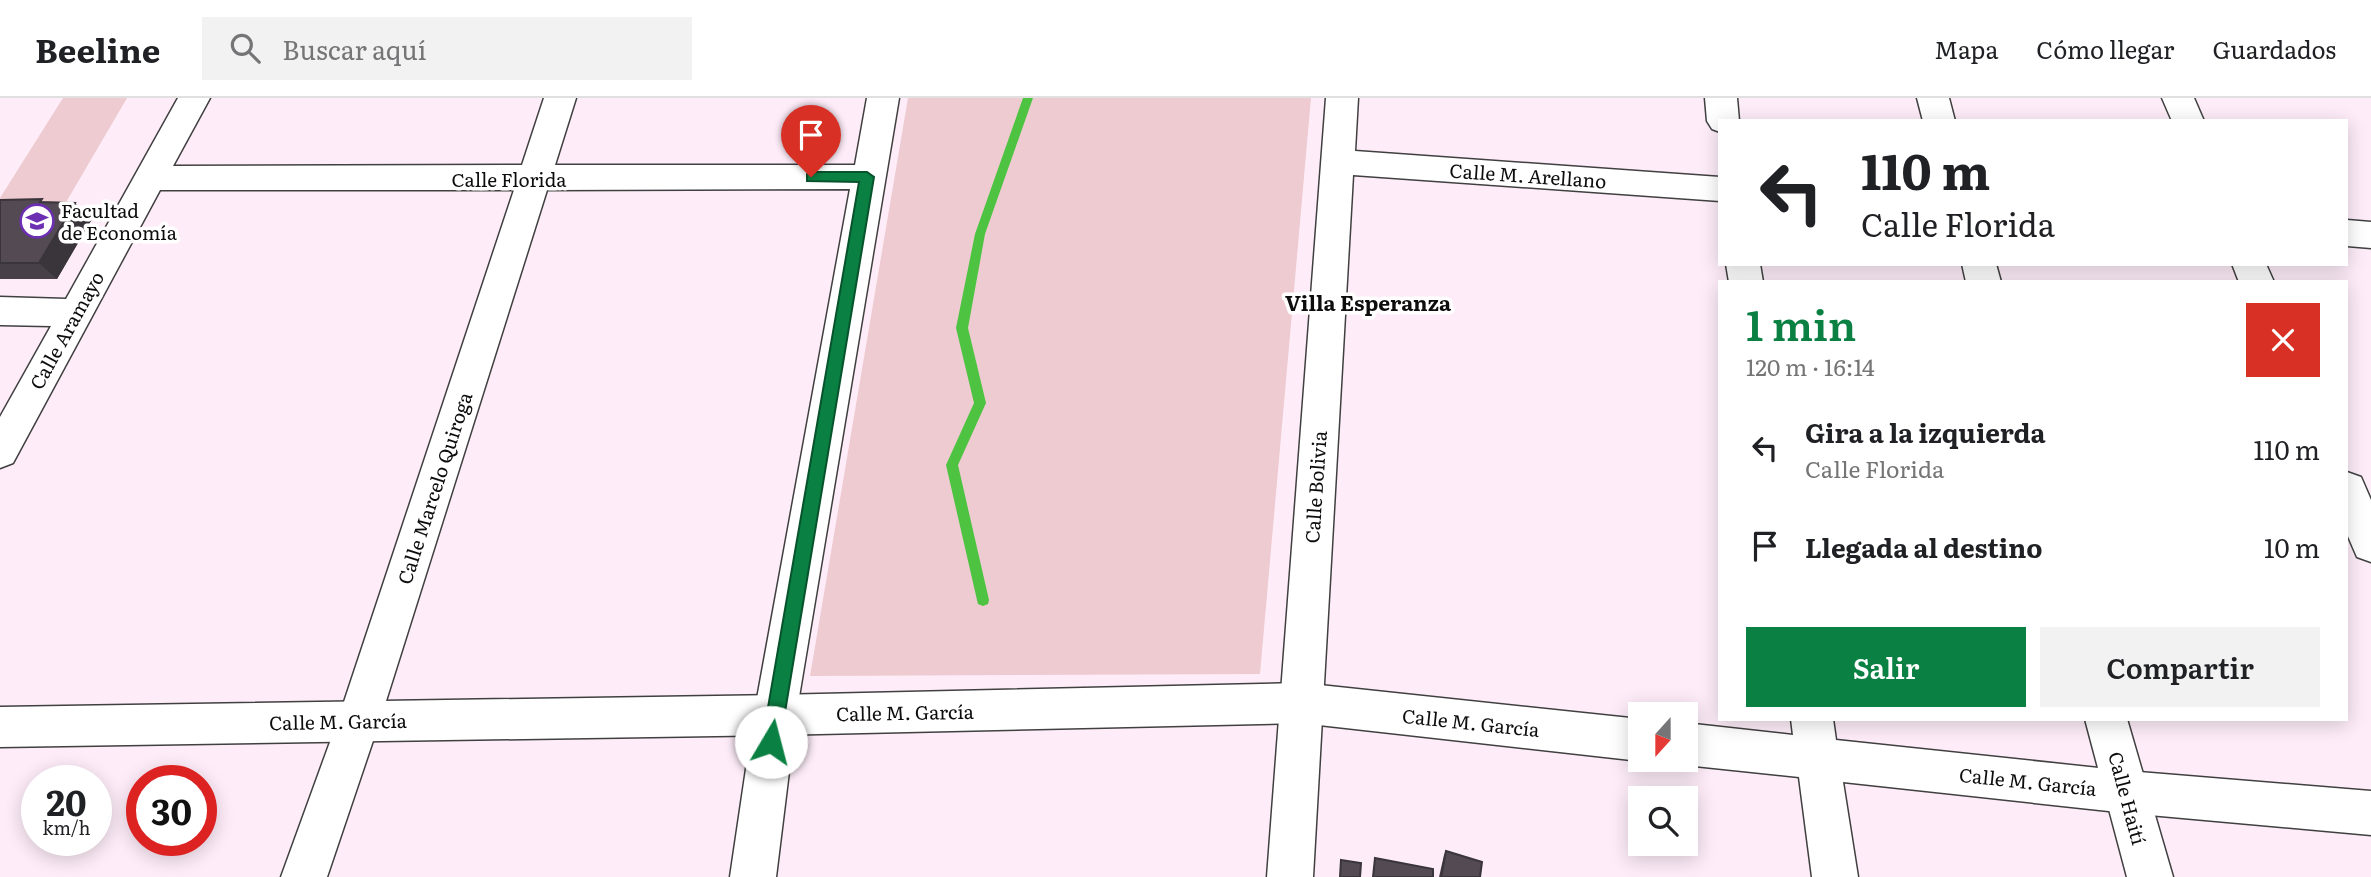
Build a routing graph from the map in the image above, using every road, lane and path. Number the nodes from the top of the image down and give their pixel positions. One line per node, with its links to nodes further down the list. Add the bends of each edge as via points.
1 (194, 98): 13 (street, Calle Aramayo)
2 (560, 98): 14 (street, Calle Marcelo Quiroga)
3 (883, 98): 12 (street)
4 (1342, 98): 11 (street, Calle Bolivia)
5 (1721, 98): 8 (street)
6 (1933, 98): 9 (street)
7 (2178, 98): 10 (street)
8 (1724, 119)
9 (1938, 119)
10 (2187, 119)
11 (1336, 162): 15 (street, Calle M. Arellano); 23 (street, Calle Bolivia)
12 (867, 177): 14 (street, Calle Florida); 24 (street)
13 (150, 178): 14 (street, Calle Florida); 19 (street, Calle Aramayo)
14 (535, 179): 25 (street, Calle Marcelo Quiroga)
15 (1718, 189)
16 (2348, 233): 17 (street)
17 (2371, 235)
18 (0, 311): 19 (street)
19 (75, 313): 20 (street, Calle Aramayo)
20 (0, 452)
21 (2348, 491): 22 (street)
22 (2371, 545)
23 (1301, 703): 24 (street, Calle M. García); 28 (street, Calle M. García); 35 (street, Calle Bolivia)
24 (775, 715): 25 (street, Calle M. García); 34 (street)
25 (359, 720): 27 (street, Calle M. García); 33 (street, Calle Marcelo Quiroga)
26 (2107, 721): 31 (street, Calle Haití)
27 (0, 727)
28 (1628, 739)
29 (1815, 739): 30 (street, Calle M. García); 31 (street, Calle M. García); 36 (street)
30 (1698, 744)
31 (2127, 792): 32 (street, Calle M. García); 37 (street, Calle Haití)
32 (2371, 813)
33 (304, 877)
34 (753, 877)
35 (1290, 877)
36 (1835, 877)
37 (2150, 877)

